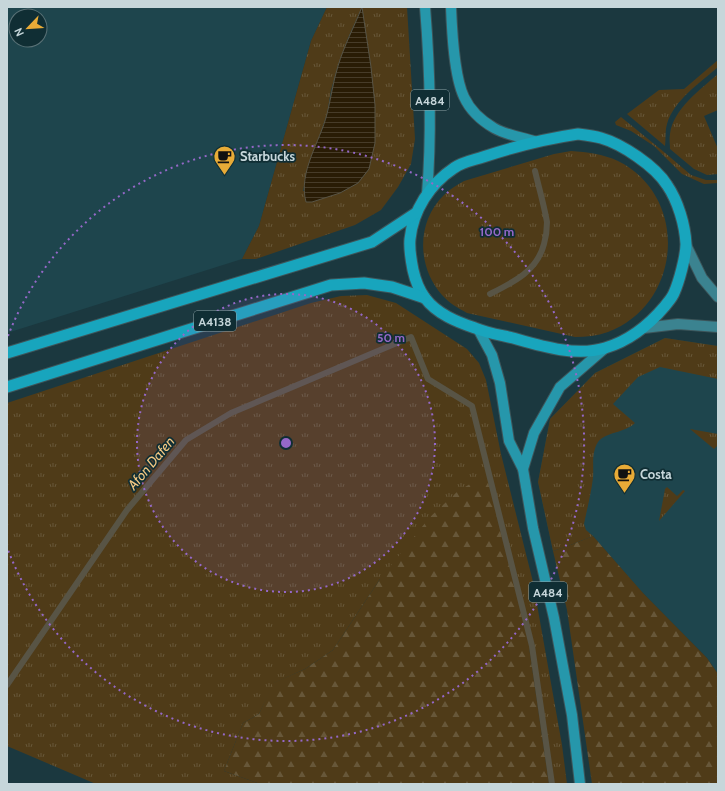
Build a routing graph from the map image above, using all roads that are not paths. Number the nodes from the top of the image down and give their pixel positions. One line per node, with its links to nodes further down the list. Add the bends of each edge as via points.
1 (425, 7): 4 (main road, A484, via 430,72 430,158)
2 (451, 7): 3 (main road, A484, via 458,81 464,98 477,115 494,128)
3 (534, 141): 4 (highway, via 457,166 442,176); 6 (highway, via 578,134 602,138 621,146 657,172 667,184 676,202)
4 (427, 194): 5 (highway)
5 (416, 213): 8 (highway, via 410,240 411,260 415,279); 13 (highway, A4138, via 372,242)
6 (686, 245): 7 (main road, via 702,278); 10 (highway, via 674,294)
7 (718, 297)
8 (425, 298): 11 (highway, via 437,310 456,322); 14 (highway, A4138, via 392,287 364,283 331,285)
9 (718, 327): 10 (main road, via 678,324)
10 (644, 328): 12 (highway)
11 (478, 329): 12 (highway, via 575,352); 15 (main road, A484, via 492,356 500,383 509,441)
12 (604, 349): 15 (main road, A484, via 560,387 534,433)
13 (7, 353)
14 (7, 387)
15 (523, 469): 16 (main road, A484, via 533,528 556,625 572,715)
16 (580, 784)

